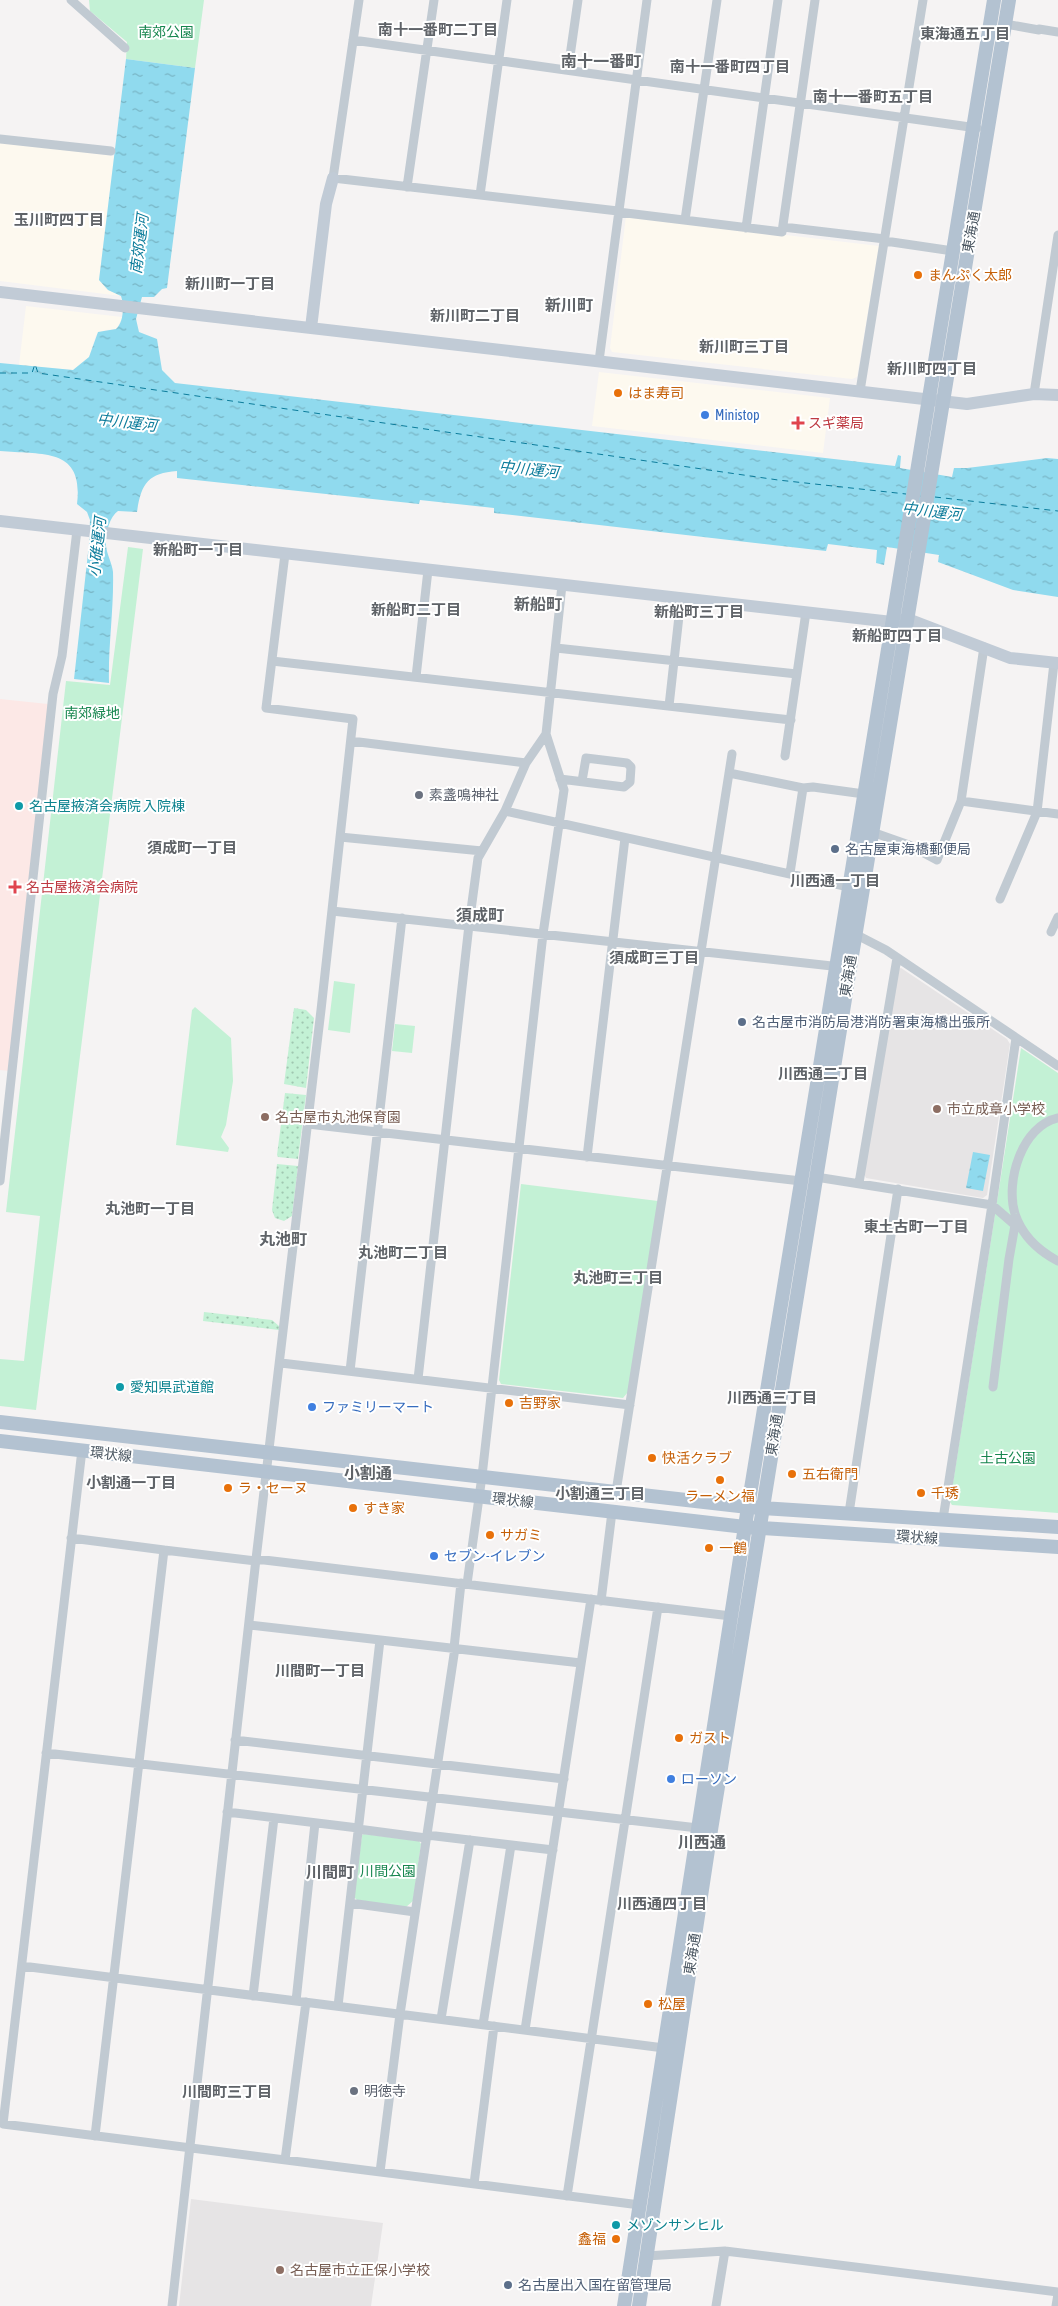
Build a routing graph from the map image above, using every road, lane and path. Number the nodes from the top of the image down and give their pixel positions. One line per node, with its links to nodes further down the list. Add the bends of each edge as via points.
1 (71, 0): 16 (street)
2 (359, 0): 15 (street)
3 (434, 0): 17 (street)
4 (507, 0): 18 (street)
5 (578, 0): 19 (street)
6 (647, 0): 20 (street)
7 (717, 0): 21 (street)
8 (778, 0): 22 (street)
9 (815, 0): 23 (street)
10 (923, 0): 24 (street)
11 (994, 0): 25 (main road)
12 (1009, 0): 13 (main road, 東海通)
13 (1005, 24): 14 (street); 26 (main road, 東海通)
14 (1058, 32)
15 (354, 40): 17 (street); 29 (street)
16 (125, 48)
17 (427, 50): 18 (street); 30 (street)
18 (499, 60): 19 (street); 31 (street)
19 (568, 70): 20 (street)
20 (636, 80): 21 (street); 32 (street)
21 (704, 89): 22 (street); 33 (street)
22 (765, 98): 23 (street); 35 (street)
23 (800, 103): 24 (street); 34 (street)
24 (904, 118): 25 (street); 37 (street)
25 (973, 128): 26 (street); 38 (main road)
26 (988, 130): 45 (main road, 東海通)
27 (0, 139): 28 (street)
28 (111, 151)
29 (333, 178): 30 (street); 40 (street, via 326,204)
30 (407, 186): 31 (street)
31 (480, 195): 32 (street)
32 (618, 212): 33 (street); 41 (street)
33 (684, 220): 35 (street)
34 (783, 227): 35 (street, via 782,232); 37 (street)
35 (746, 228)
36 (1058, 235): 43 (street)
37 (885, 240): 38 (street); 42 (street)
38 (953, 251): 45 (main road)
39 (0, 292): 40 (street)
40 (311, 328): 41 (street)
41 (599, 361): 42 (street)
42 (860, 392): 45 (street)
43 (1034, 394): 44 (street); 45 (street, via 967,404)
44 (1058, 395)
45 (936, 400): 46 (main road)
46 (926, 462): 54 (main road, 東海通); 55 (main road)
47 (0, 521): 48 (street)
48 (80, 530): 49 (street); 111 (street, via 62,656 53,694)
49 (285, 554): 50 (street); 58 (street)
50 (428, 570): 51 (street); 62 (street)
51 (562, 585): 52 (street); 56 (street)
52 (682, 598): 53 (street); 59 (street)
53 (806, 612): 55 (street); 61 (street)
54 (908, 619): 55 (street); 57 (street); 81 (main road, 東海通)
55 (892, 622): 75 (main road)
56 (556, 648): 59 (street); 63 (street)
57 (984, 648): 60 (street, via 1010,658); 76 (street)
58 (272, 661): 62 (street); 67 (street, via 266,708 353,719)
59 (674, 661): 61 (street); 64 (street)
60 (1056, 663): 78 (street)
61 (797, 674): 65 (street)
62 (416, 677): 63 (street)
63 (550, 692): 64 (street); 66 (street)
64 (669, 706): 65 (street)
65 (791, 720): 69 (street)
66 (546, 734): 70 (street); 72 (street)
67 (351, 741): 70 (street); 82 (street)
68 (732, 754): 71 (street)
69 (785, 756)
70 (526, 763): 77 (street)
71 (729, 773): 74 (street); 85 (street)
72 (560, 779): 73 (street); 80 (street, via 564,790)
73 (582, 782): 73 (street, via 624,787 630,782 631,767 628,763 586,758)
74 (803, 788): 75 (street); 86 (street)
75 (864, 794): 87 (main road)
76 (961, 801): 78 (street); 81 (street, via 937,860 909,845)
77 (505, 811): 80 (street); 84 (street)
78 (1037, 812): 79 (street); 88 (street)
79 (1058, 814)
80 (559, 824): 83 (street); 95 (street)
81 (872, 832): 96 (main road, 東海通)
82 (340, 837): 84 (street); 89 (street)
83 (625, 838): 85 (street); 97 (street)
84 (482, 852): 92 (street, via 478,858)
85 (716, 858): 86 (street); 98 (street)
86 (790, 873): 87 (street)
87 (849, 887): 93 (main road)
88 (1000, 899)
89 (332, 911): 91 (street); 104 (street)
90 (1058, 917): 94 (street)
91 (402, 918): 92 (street); 105 (street)
92 (469, 926): 95 (street); 106 (street)
93 (842, 926): 96 (street); 100 (main road)
94 (1051, 932)
95 (543, 934): 97 (street); 107 (street)
96 (855, 934): 99 (street); 100 (main road, 東海通)
97 (612, 941): 98 (street); 108 (street)
98 (701, 952): 100 (street); 109 (street)
99 (897, 958): 101 (street); 113 (street)
100 (843, 967): 110 (main road, 東海通); 112 (main road, 東海通)
101 (1016, 1038): 102 (street); 115 (street)
102 (1058, 1066)
103 (1058, 1118): 116 (street, via 1040,1125 1022,1147 1013,1198)
104 (308, 1124): 105 (street); 118 (street)
105 (377, 1132): 106 (street); 119 (street)
106 (445, 1140): 107 (street); 120 (street)
107 (518, 1149): 108 (street); 122 (street)
108 (587, 1156): 109 (street)
109 (668, 1166): 112 (street); 123 (street)
110 (816, 1177): 113 (street); 133 (main road, 東海通)
111 (0, 1181)
112 (801, 1181): 132 (main road, 東海通)
113 (859, 1183): 114 (street)
114 (898, 1189): 115 (street); 135 (street)
115 (992, 1206): 116 (street); 136 (street)
116 (1017, 1224): 117 (street, via 1034,1244); 121 (street, via 1009,1259)
117 (1058, 1261)
118 (281, 1363): 119 (street); 127 (street)
119 (350, 1371): 120 (street)
120 (418, 1379): 122 (street)
121 (993, 1387)
122 (492, 1388): 123 (street); 129 (street)
123 (630, 1405): 130 (street)
124 (0, 1422): 127 (main road, 環状線)
125 (0, 1441): 126 (main road, 環状線)
126 (82, 1450): 128 (main road, 環状線); 140 (street)
127 (270, 1452): 128 (street); 129 (main road, 環状線)
128 (266, 1471): 131 (main road, 環状線); 143 (street)
129 (482, 1476): 130 (main road, 環状線); 131 (street)
130 (616, 1492): 132 (main road, 環状線)
131 (478, 1496): 134 (main road, 環状線); 144 (street)
132 (748, 1507): 133 (main road, 環状線); 137 (main road, 東海通)
133 (763, 1508): 135 (main road, 環状線); 138 (main road, 東海通)
134 (612, 1512): 137 (main road, 環状線); 146 (street)
135 (849, 1513): 136 (main road, 環状線)
136 (943, 1519): 139 (main road, 環状線)
137 (745, 1527): 138 (main road, 環状線); 148 (main road, 東海通)
138 (760, 1527): 141 (main road, 環状線); 196 (main road, 東海通)
139 (1058, 1527)
140 (71, 1538): 142 (street); 154 (street)
141 (1058, 1547)
142 (164, 1550): 143 (street); 156 (street)
143 (256, 1560): 144 (street); 149 (street)
144 (464, 1584): 145 (street); 151 (street)
145 (591, 1599): 146 (street); 152 (street)
146 (601, 1600): 147 (street)
147 (658, 1607): 148 (street); 165 (street)
148 (731, 1616): 168 (main road, 東海通)
149 (249, 1625): 150 (street); 153 (street)
150 (380, 1640): 151 (street); 155 (street)
151 (455, 1648): 152 (street); 157 (street)
152 (582, 1663): 159 (street)
153 (235, 1740): 155 (street); 158 (street)
154 (46, 1753): 156 (street); 175 (street)
155 (366, 1756): 157 (street); 160 (street)
156 (139, 1763): 158 (street); 176 (street)
157 (438, 1764): 159 (street); 161 (street)
158 (232, 1774): 160 (street); 162 (street)
159 (564, 1779): 163 (street)
160 (363, 1789): 161 (street); 167 (street)
161 (433, 1797): 163 (street); 169 (street)
162 (227, 1812): 164 (street); 177 (street)
163 (559, 1812): 165 (street); 172 (street)
164 (274, 1818): 166 (street); 178 (street)
165 (625, 1819): 168 (street); 186 (street)
166 (315, 1823): 167 (street); 179 (street)
167 (358, 1828): 169 (street); 173 (street)
168 (698, 1828): 187 (main road, 東海通)
169 (427, 1836): 170 (street); 174 (street)
170 (470, 1840): 171 (street); 182 (street)
171 (511, 1845): 172 (street); 183 (street)
172 (553, 1850): 185 (street)
173 (350, 1903): 174 (street); 180 (street)
174 (415, 1912): 181 (street)
175 (22, 1966): 176 (street); 188 (street, via 3,2124)
176 (114, 1978): 177 (street); 188 (street)
177 (207, 1990): 178 (street); 189 (street)
178 (253, 1996): 179 (street)
179 (301, 2002): 180 (street); 190 (street)
180 (338, 2006): 181 (street)
181 (400, 2014): 182 (street); 191 (street)
182 (442, 2020): 183 (street)
183 (483, 2025): 184 (street)
184 (494, 2026): 185 (street); 192 (street)
185 (525, 2030): 186 (street)
186 (591, 2038): 187 (street); 193 (street)
187 (664, 2048): 194 (main road, 東海通)
188 (95, 2136): 189 (street)
189 (189, 2148): 190 (street); 198 (street)
190 (285, 2160): 191 (street)
191 (380, 2172): 192 (street)
192 (474, 2184): 193 (street)
193 (567, 2196): 194 (street)
194 (640, 2205): 199 (main road, 東海通)
195 (725, 2251): 196 (street); 197 (street); 201 (street)
196 (646, 2256): 200 (main road, 東海通)
197 (1058, 2293): 202 (street)
198 (172, 2306)
199 (624, 2306)
200 (639, 2306)
201 (716, 2306)
202 (1056, 2306)

